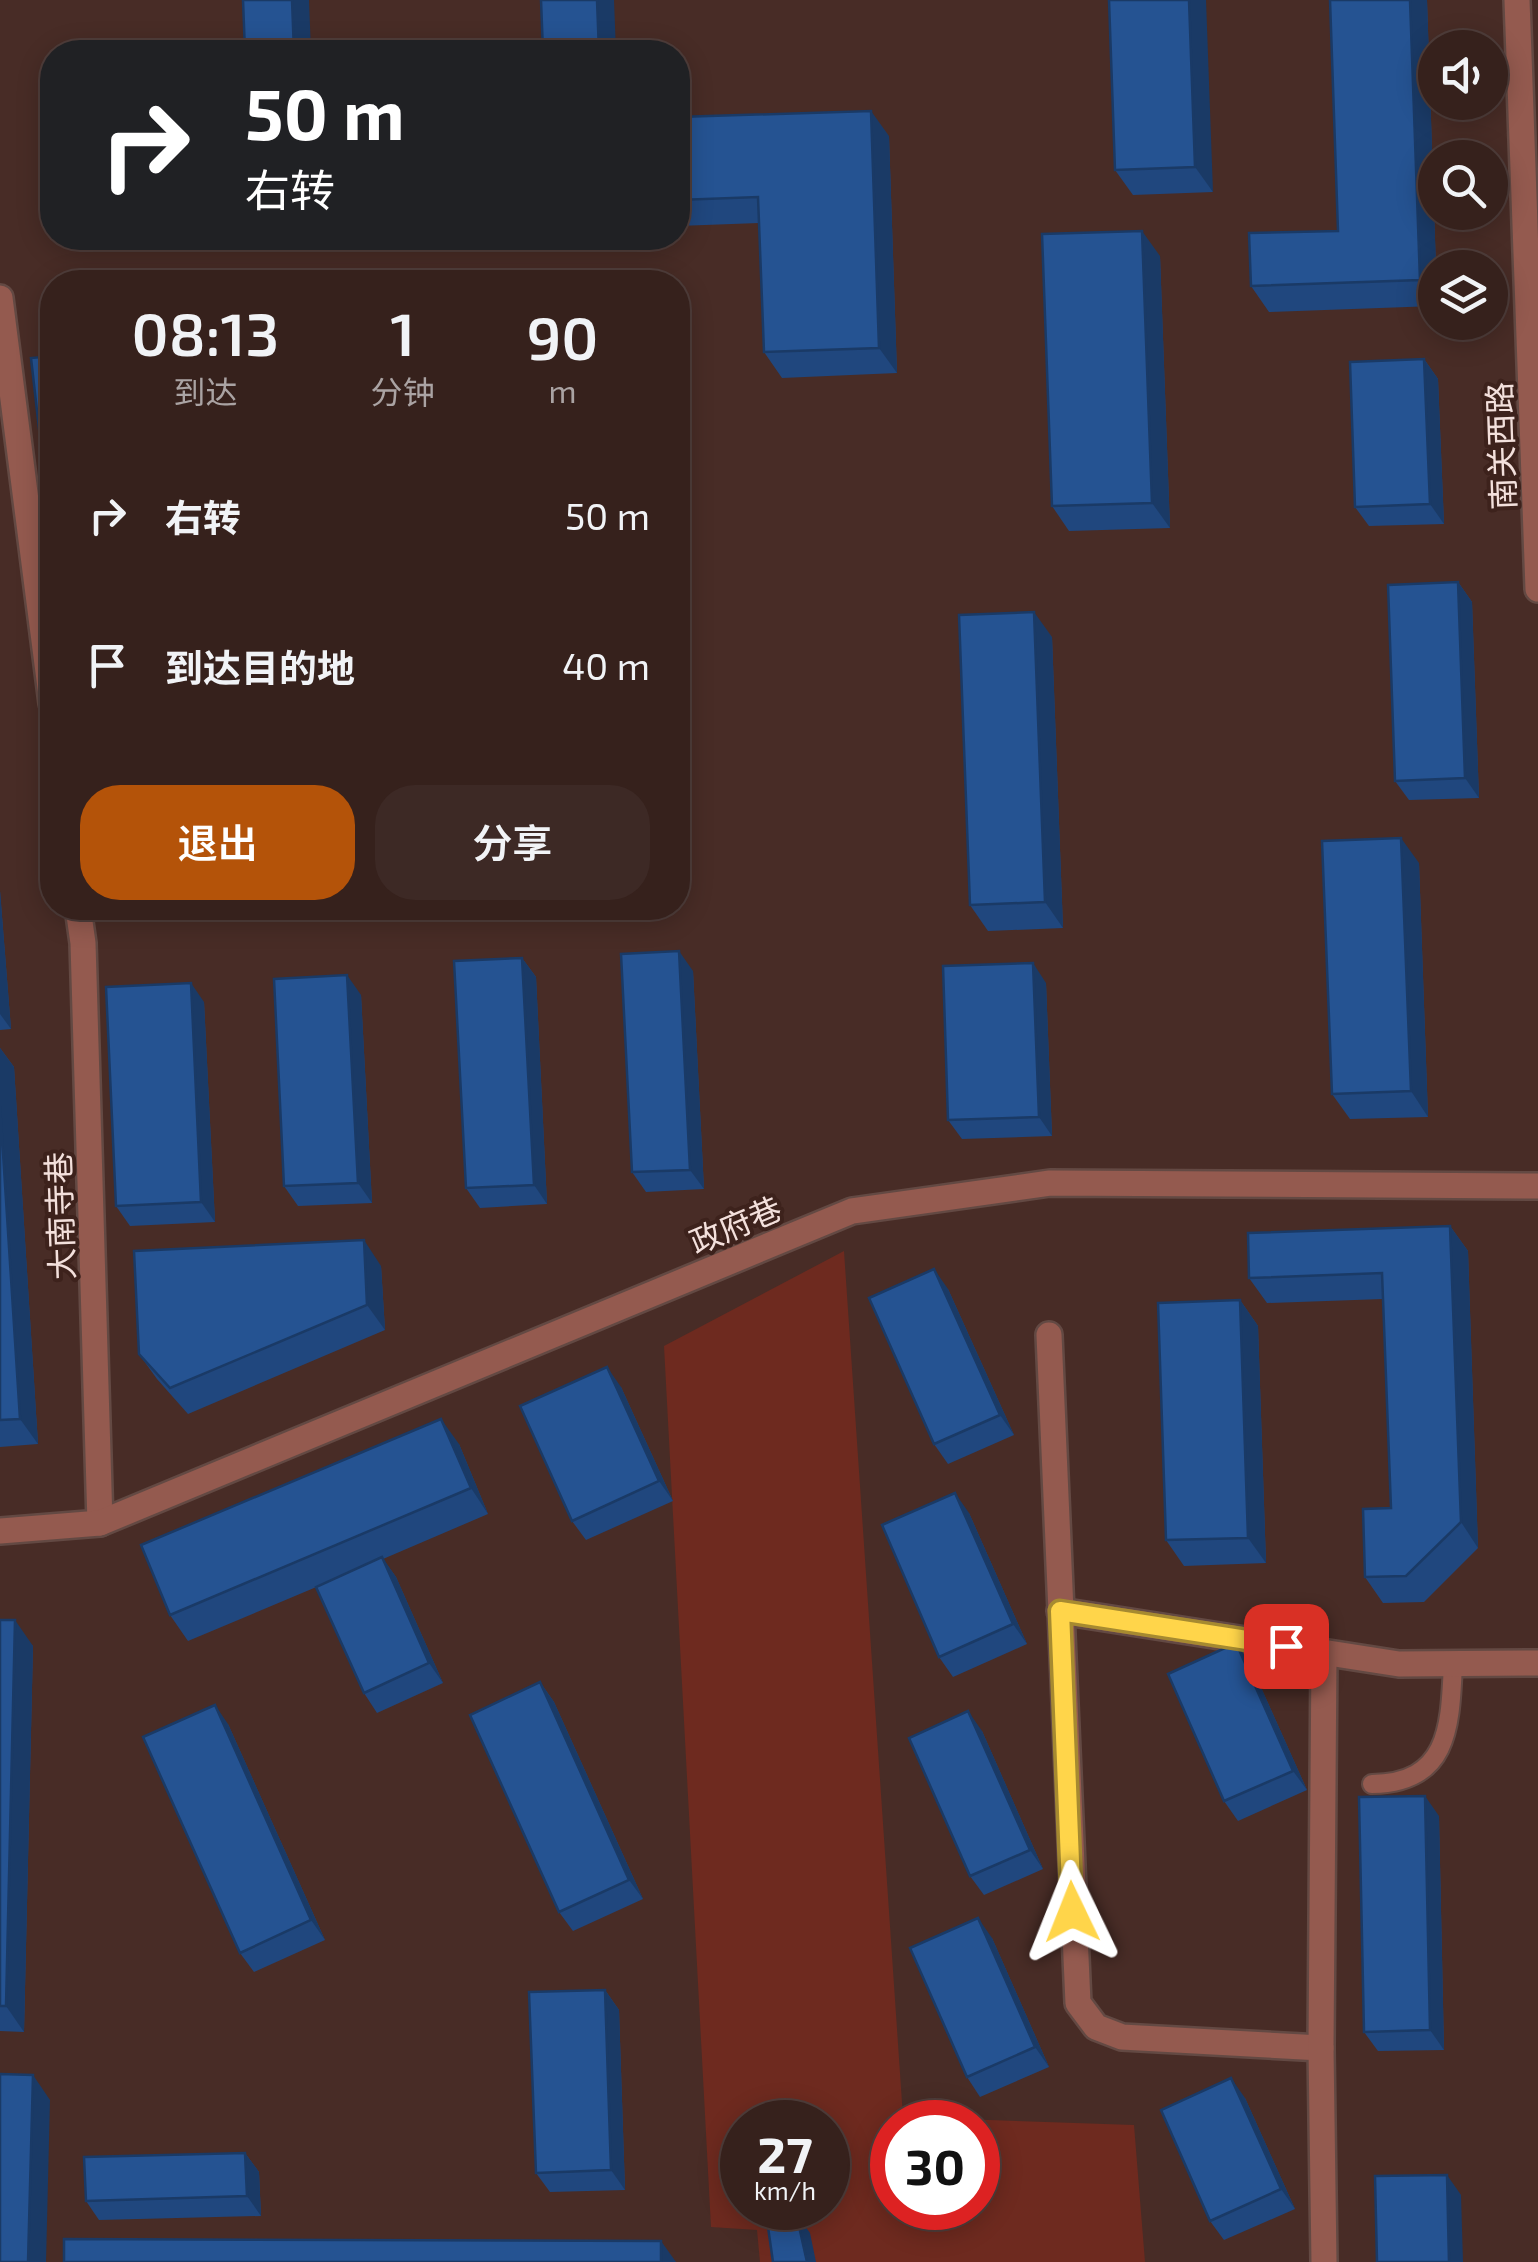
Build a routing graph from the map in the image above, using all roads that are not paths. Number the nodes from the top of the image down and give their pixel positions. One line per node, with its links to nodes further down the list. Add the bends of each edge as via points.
1 (1517, 0): 3 (street, 南关西路)
2 (0, 298): 4 (street)
3 (1538, 589)
4 (40, 610)
5 (79, 920): 8 (street, 大南寺巷)
6 (1538, 1186): 8 (street, 政府巷, via 1050,1183 852,1211)
7 (1049, 1334): 10 (street)
8 (100, 1523): 9 (street, 政府巷)
9 (0, 1531)
10 (1060, 1611): 11 (street); 15 (street, via 1075,1988 1086,2018 1122,2037)
11 (1324, 1652): 12 (street, via 1399,1664); 15 (street)
12 (1453, 1664): 13 (street); 14 (lane, via 1449,1729 1436,1756 1408,1778)
13 (1538, 1664)
14 (1372, 1784)
15 (1321, 2048): 16 (street)
16 (1324, 2262)

